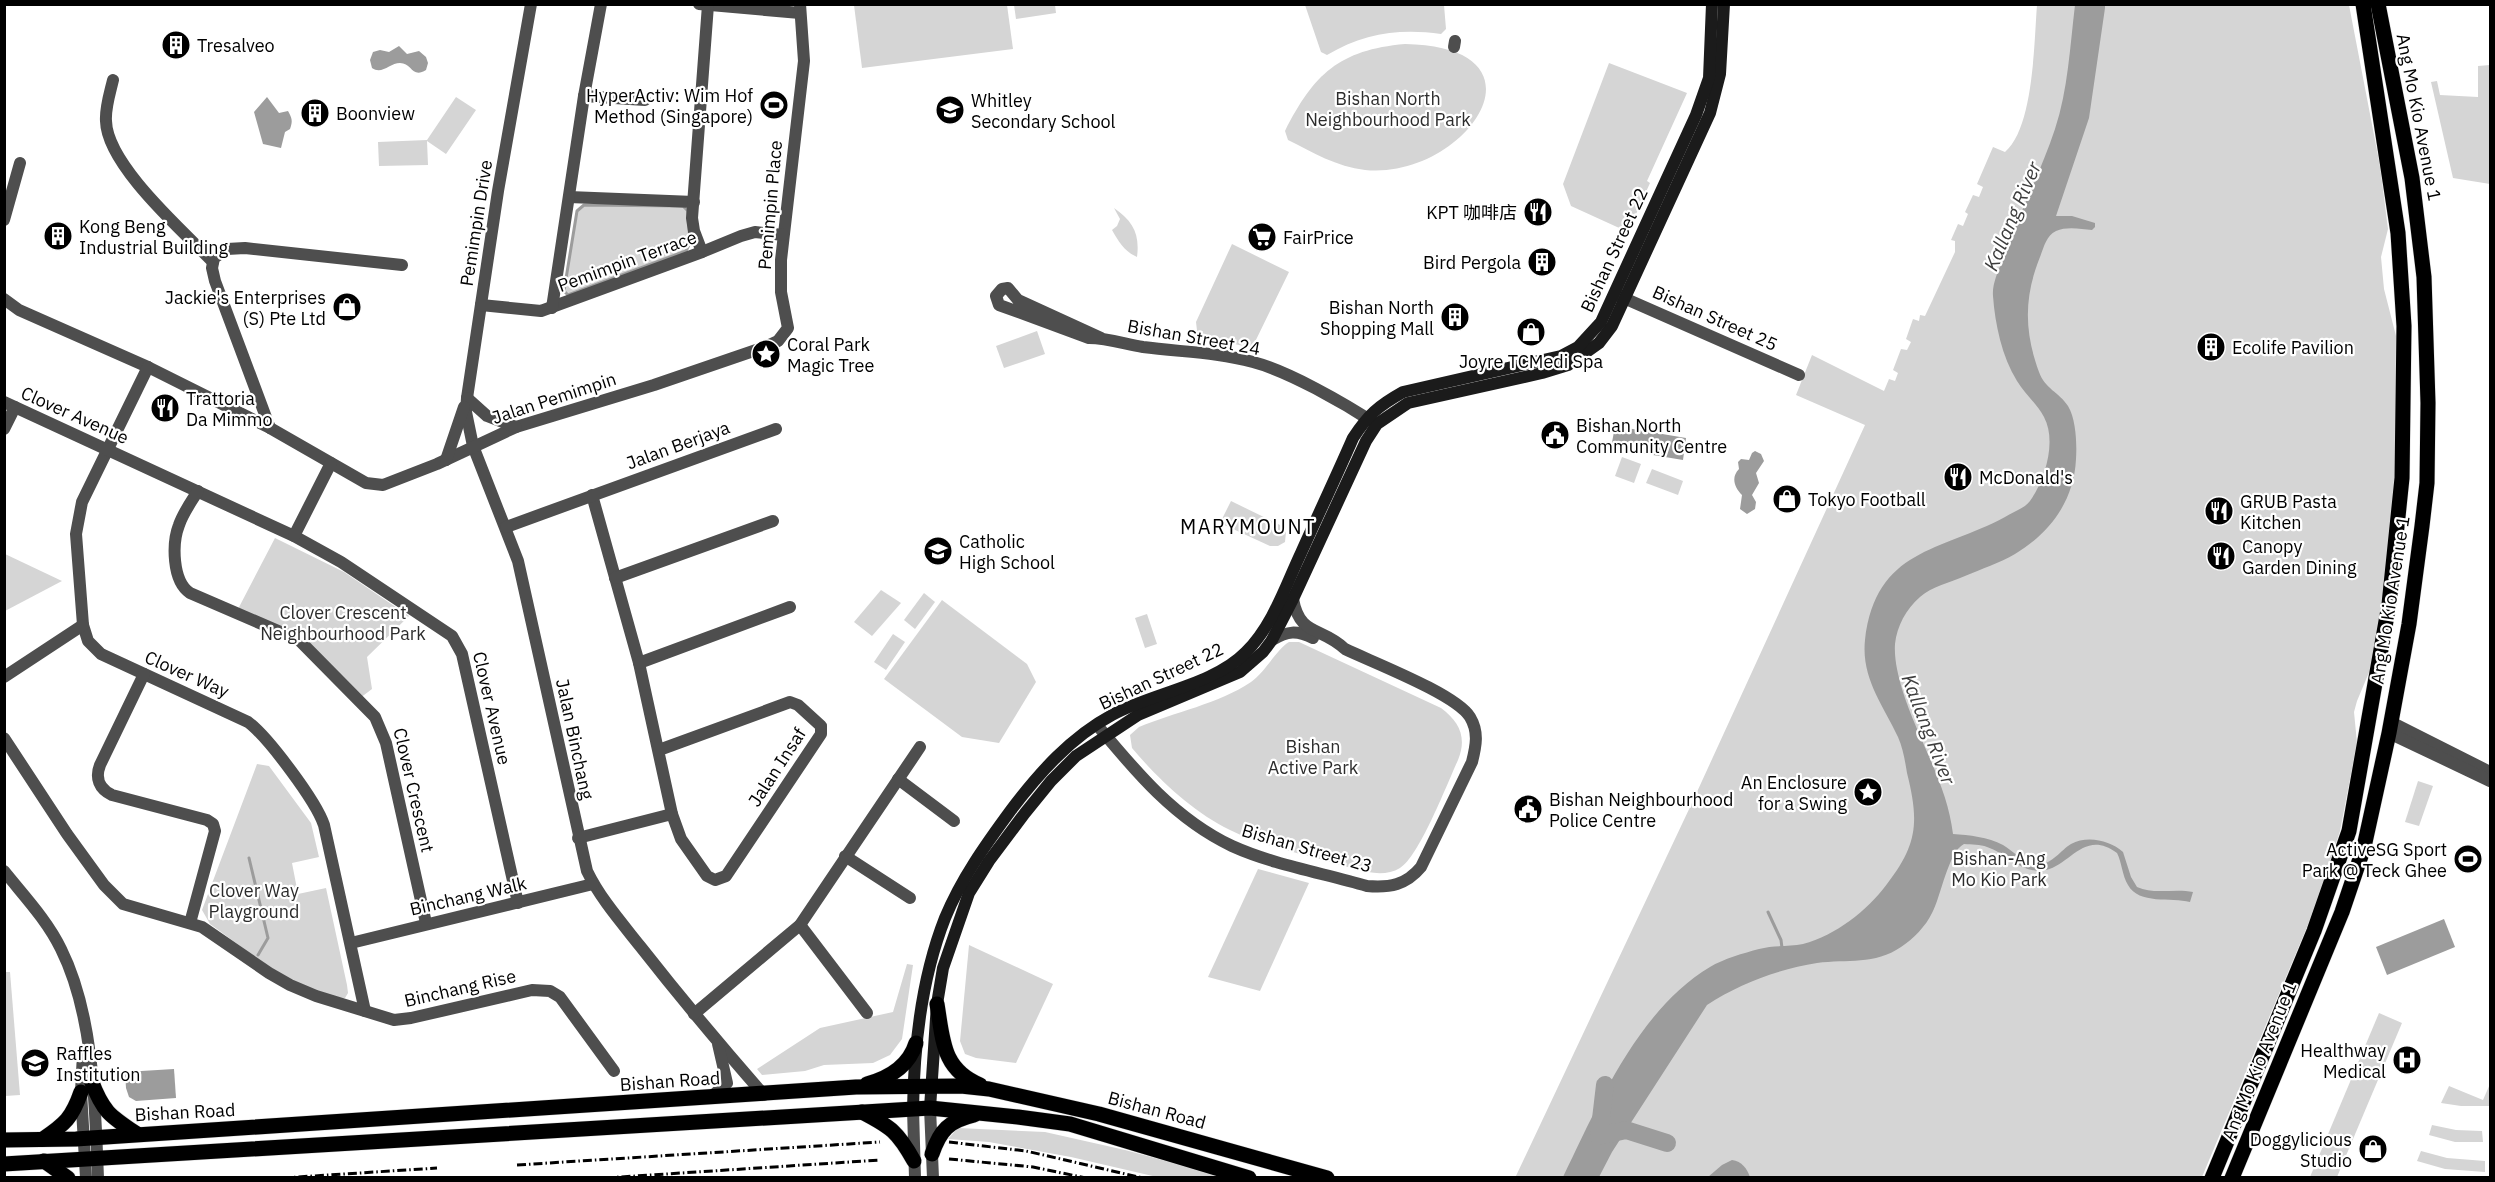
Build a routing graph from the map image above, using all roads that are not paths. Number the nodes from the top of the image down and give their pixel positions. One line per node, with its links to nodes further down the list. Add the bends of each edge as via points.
1 (600, 4): 10 (street)
2 (1712, 4): 20 (main road, Bishan Street 22, via 1711,54 1704,93)
3 (1724, 4): 20 (main road, Bishan Street 22, via 1720,74 1710,113)
4 (2363, 4): 109 (main road, Ang Mo Kio Avenue 1, via 2398,232 2404,326 2402,478 2390,595 2349,831 2314,931)
5 (2378, 4): 54 (main road, Ang Mo Kio Avenue 1, via 2418,216 2428,375 2427,483 2409,624)
6 (531, 5): 22 (street, Pemimpin Drive)
7 (704, 5): 8 (street, Pemimpin Place); 14 (street, Pemimpin Place)
8 (800, 9): 16 (street, Pemimpin Place, via 804,62)
9 (113, 80): 18 (street, via 106,120 113,146 144,191)
10 (584, 96): 11 (street); 13 (street)
11 (645, 100)
12 (20, 163): 15 (street)
13 (569, 197): 14 (street); 23 (street)
14 (694, 202): 17 (street, Pemimpin Place, via 694,231)
15 (4, 220)
16 (783, 235): 17 (street, Pemimpin Terrace, via 755,232); 24 (street, Pemimpin Place, via 781,292)
17 (702, 252): 23 (street, Pemimpin Terrace)
18 (213, 262): 19 (street, via 222,252 237,248); 32 (street, via 215,281)
19 (402, 265)
20 (1621, 297): 27 (street, Bishan Street 25); 30 (main road, Bishan Street 22, via 1590,336 1561,356 1402,392 1379,405)
21 (4, 300): 26 (street, Jalan Pemimpin)
22 (481, 304): 23 (street, Pemimpin Terrace, via 541,311); 28 (street, Pemimpin Drive)
23 (552, 308)
24 (789, 328): 31 (street, Jalan Pemimpin, via 778,341 765,347)
25 (1101, 338): 25 (street, Bishan Street 24, via 1089,338 1006,308 999,305 996,296 1008,288 1018,300); 30 (street, Bishan Street 24, via 1255,362)
26 (148, 368): 32 (street, Jalan Pemimpin); 36 (street, Clover Way)
27 (1799, 375)
28 (467, 398): 31 (street, via 487,416); 35 (street, Pemimpin Drive); 37 (street)
29 (10, 405): 33 (street); 36 (street, Clover Avenue)
30 (1372, 421): 45 (main road, Bishan Street 22); 53 (main road, Bishan Street 22, via 1348,449 1273,615 1247,651 1204,678 1146,699)
31 (516, 427): 35 (street, Jalan Pemimpin)
32 (270, 428): 38 (street, Jalan Pemimpin)
33 (4, 429)
34 (776, 429): 40 (street, Jalan Berjaya)
35 (473, 446): 37 (street, Jalan Pemimpin); 42 (street, Jalan Binchang)
36 (109, 449): 39 (street, Clover Avenue); 47 (street, Clover Way, via 78,516)
37 (446, 460): 38 (street, Jalan Pemimpin, via 377,486)
38 (331, 464): 43 (street)
39 (198, 491): 43 (street, Clover Avenue); 72 (street, Clover Crescent, via 176,534 179,581 190,593 299,640 375,717 386,743)
40 (592, 495): 42 (street, Jalan Berjaya); 44 (street)
41 (773, 521): 44 (street)
42 (506, 527): 64 (street, Jalan Binchang, via 532,617)
43 (294, 536): 70 (street, Clover Avenue, via 448,632 458,644)
44 (615, 578): 50 (street)
45 (1293, 599): 48 (main road, Bishan Street 22); 49 (street, Bishan Street 23, via 1303,625)
46 (790, 607): 50 (street)
47 (83, 626): 51 (street, Clover Way, via 96,650); 52 (street)
48 (1272, 640): 49 (street, Bishan Street 23, via 1285,633 1300,632 1334,649); 55 (main road, Bishan Street 22, via 1240,672 1138,715)
49 (1345, 649): 55 (street, Bishan Street 23, via 1457,703 1466,711 1475,730 1477,744 1472,762 1421,867 1404,882 1387,888 1367,886 1234,847 1174,809)
50 (639, 663): 58 (street)
51 (144, 674): 71 (street, via 97,776 105,792 112,795 209,820 215,831); 74 (street, Clover Way, via 241,718 260,731 320,813)
52 (4, 676)
53 (1097, 725): 55 (street, Bishan Street 23); 80 (main road, Bishan Street 22, via 1050,762 1023,794 958,890 930,964)
54 (2390, 728): 59 (street); 61 (street); 110 (main road, Ang Mo Kio Avenue 1, via 2353,881)
55 (1106, 735): 75 (main road, Bishan Street 22, via 1051,780 969,893 943,968)
56 (4, 738): 71 (street, Binchang Rise, via 66,834 118,900 135,909)
57 (920, 747): 60 (street)
58 (659, 750): 62 (street); 62 (street, Jalan Insaf, via 790,702 821,726 821,734 726,876 715,880 707,876 681,839)
59 (2490, 772)
60 (898, 779): 63 (street); 65 (street)
61 (2490, 781)
62 (672, 814): 64 (street)
63 (954, 821)
64 (578, 838): 68 (street, Jalan Binchang)
65 (845, 856): 69 (street); 73 (street)
66 (4, 871): 82 (street, via 61,949 85,1021)
67 (4, 880): 82 (street, via 39,923 57,954 76,1010)
68 (593, 884): 70 (street, Binchang Walk); 78 (street, Jalan Binchang)
69 (910, 898)
70 (518, 903): 72 (street, Binchang Walk)
71 (190, 923): 76 (street, Binchang Rise, via 290,985)
72 (426, 923): 74 (street, Binchang Walk)
73 (800, 926): 77 (street); 78 (street)
74 (351, 943): 76 (street, Clover Way)
75 (937, 1004): 84 (main road, Bishan Street 22); 86 (main road, via 944,1048 953,1067 966,1079)
76 (365, 1011): 81 (street, Binchang Rise, via 403,1020 532,990 550,991 560,997)
77 (867, 1013)
78 (694, 1014): 79 (street, Jalan Binchang)
79 (717, 1043): 87 (street, Jalan Binchang); 88 (street, Jalan Binchang, via 727,1083)
80 (916, 1043): 83 (main road, via 894,1074); 85 (main road, Bishan Street 22)
81 (614, 1071)
82 (86, 1086): 93 (main road, via 109,1115); 94 (street); 95 (main road, via 67,1121)
83 (856, 1087): 85 (main road, Bishan Road); 87 (main road, Bishan Road)
84 (931, 1087): 85 (main road, Bishan Road); 86 (main road, Bishan Road); 89 (main road, Bishan Street 22)
85 (914, 1088): 90 (main road, Bishan Street 22)
86 (988, 1089): 108 (main road, Bishan Road, via 1099,1114)
87 (764, 1095): 88 (main road, Bishan Road)
88 (710, 1098): 93 (main road, Bishan Road)
89 (930, 1108): 90 (main road, Bishan Road); 92 (main road, Bishan Road); 97 (street)
90 (913, 1109): 91 (main road, Bishan Road); 100 (street)
91 (862, 1112): 98 (main road, Bishan Road); 100 (main road, via 894,1131)
92 (982, 1113): 97 (main road, via 955,1120 939,1135); 107 (main road, Bishan Road, via 1070,1124)
93 (136, 1134): 94 (main road, Bishan Road)
94 (90, 1138): 95 (main road, Bishan Road); 98 (street)
95 (43, 1139): 96 (main road, Bishan Road)
96 (4, 1140)
97 (932, 1154): 106 (street)
98 (92, 1159): 99 (main road, Bishan Road); 103 (street); 104 (street)
99 (44, 1161): 101 (main road, Bishan Road); 102 (main road)
100 (914, 1161): 105 (street)
101 (4, 1164)
102 (68, 1178)
103 (86, 1178)
104 (98, 1178)
105 (915, 1178)
106 (933, 1178)
107 (1249, 1178)
108 (1327, 1178)
109 (2212, 1178)
110 (2232, 1178)

